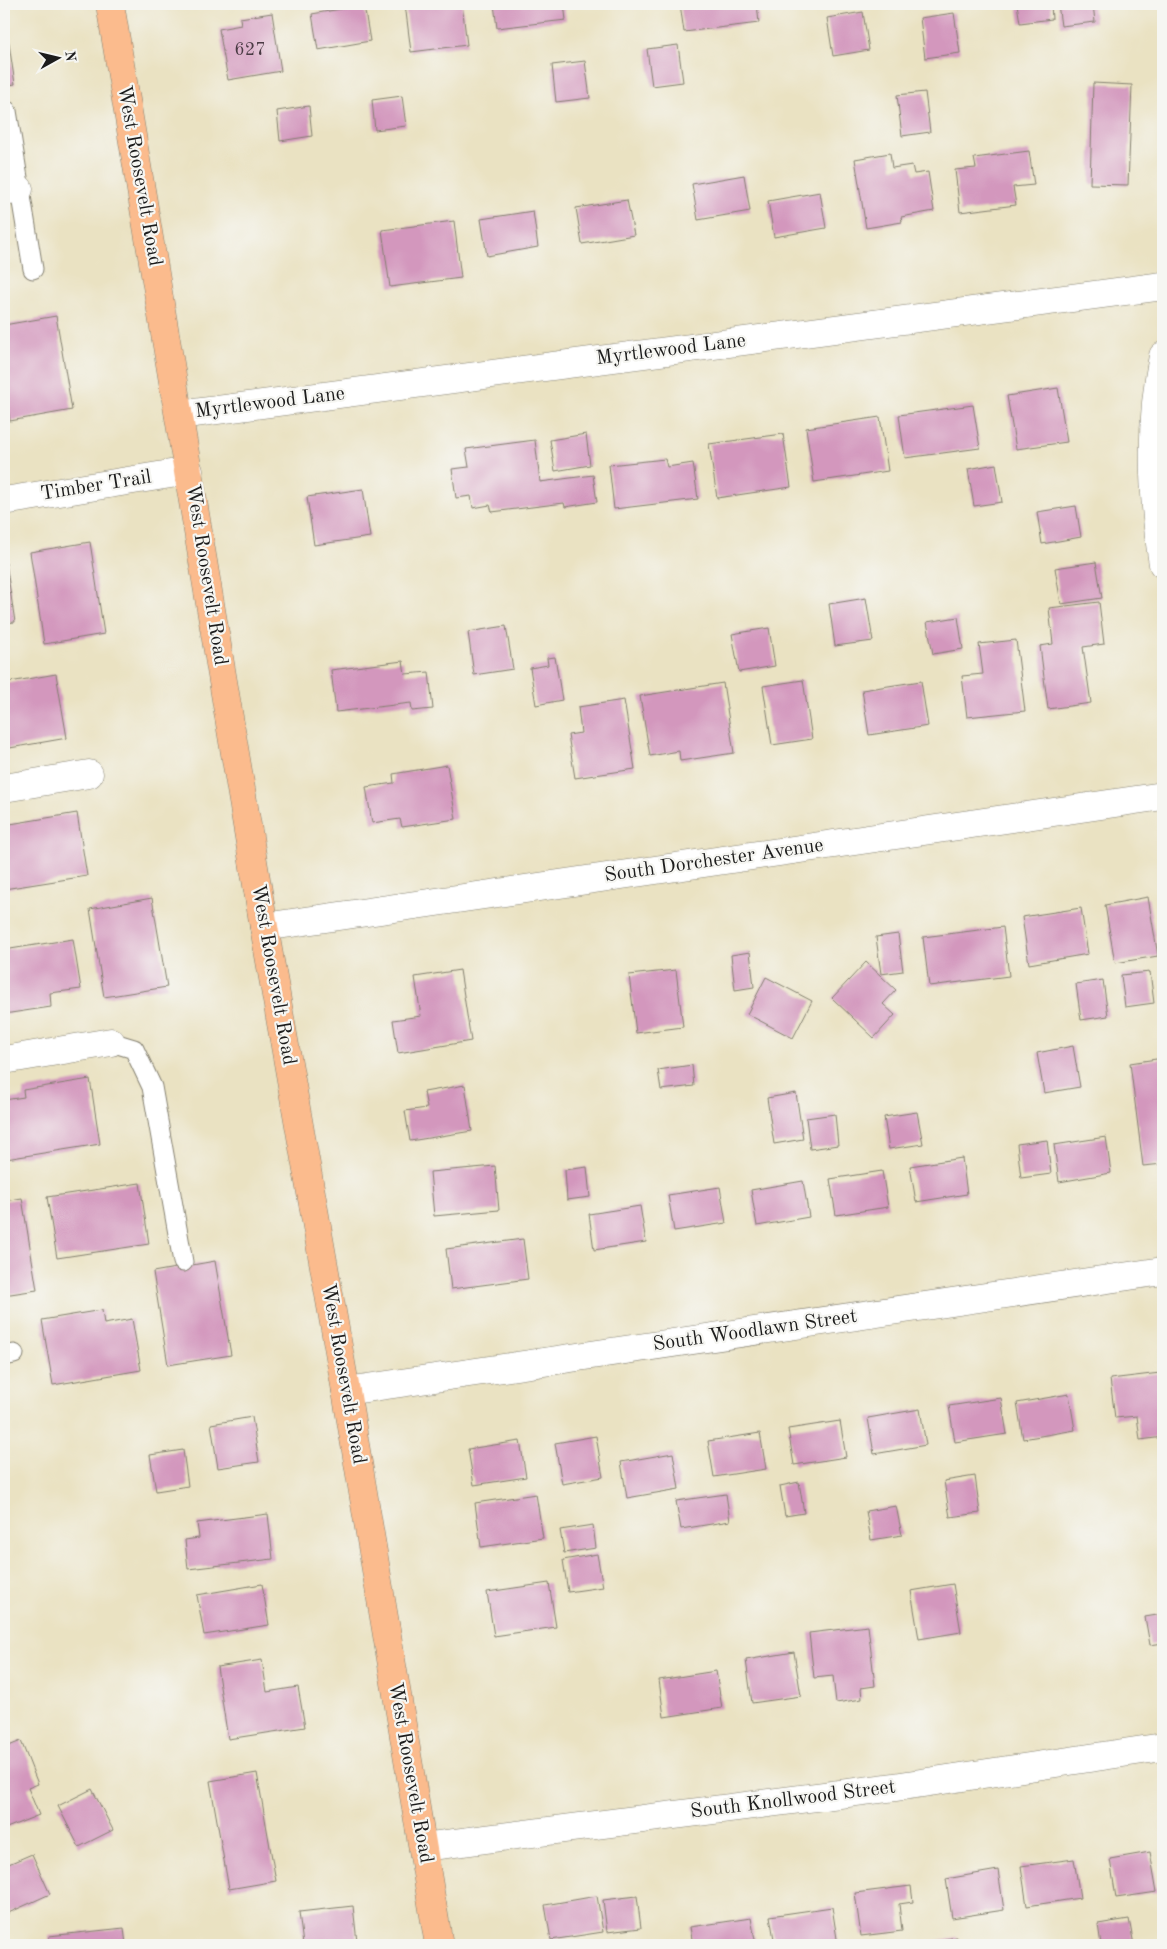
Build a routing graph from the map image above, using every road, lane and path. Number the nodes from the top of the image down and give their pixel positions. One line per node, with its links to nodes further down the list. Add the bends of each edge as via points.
1 (110, 4): 7 (main road, West Roosevelt Road)
2 (7, 111): 3 (lane)
3 (11, 190): 4 (lane)
4 (32, 269)
5 (1163, 286): 7 (street, Myrtlewood Lane)
6 (1163, 356): 10 (street, via 1153,448 1154,493)
7 (179, 415): 8 (main road, West Roosevelt Road)
8 (189, 471): 9 (street, Timber Trail); 14 (main road, West Roosevelt Road)
9 (4, 501)
10 (1163, 564)
11 (89, 774): 12 (street)
12 (4, 788)
13 (1163, 796): 14 (street, South Dorchester Avenue)
14 (264, 927): 19 (main road, West Roosevelt Road)
15 (111, 1042): 16 (street); 17 (lane, via 134,1049 152,1087)
16 (4, 1060)
17 (183, 1262)
18 (1163, 1271): 19 (street, South Woodlawn Street)
19 (346, 1391): 21 (main road, West Roosevelt Road)
20 (1163, 1747): 21 (street, South Knollwood Street, via 885,1788)
21 (423, 1847): 22 (main road, West Roosevelt Road)
22 (439, 1945)

